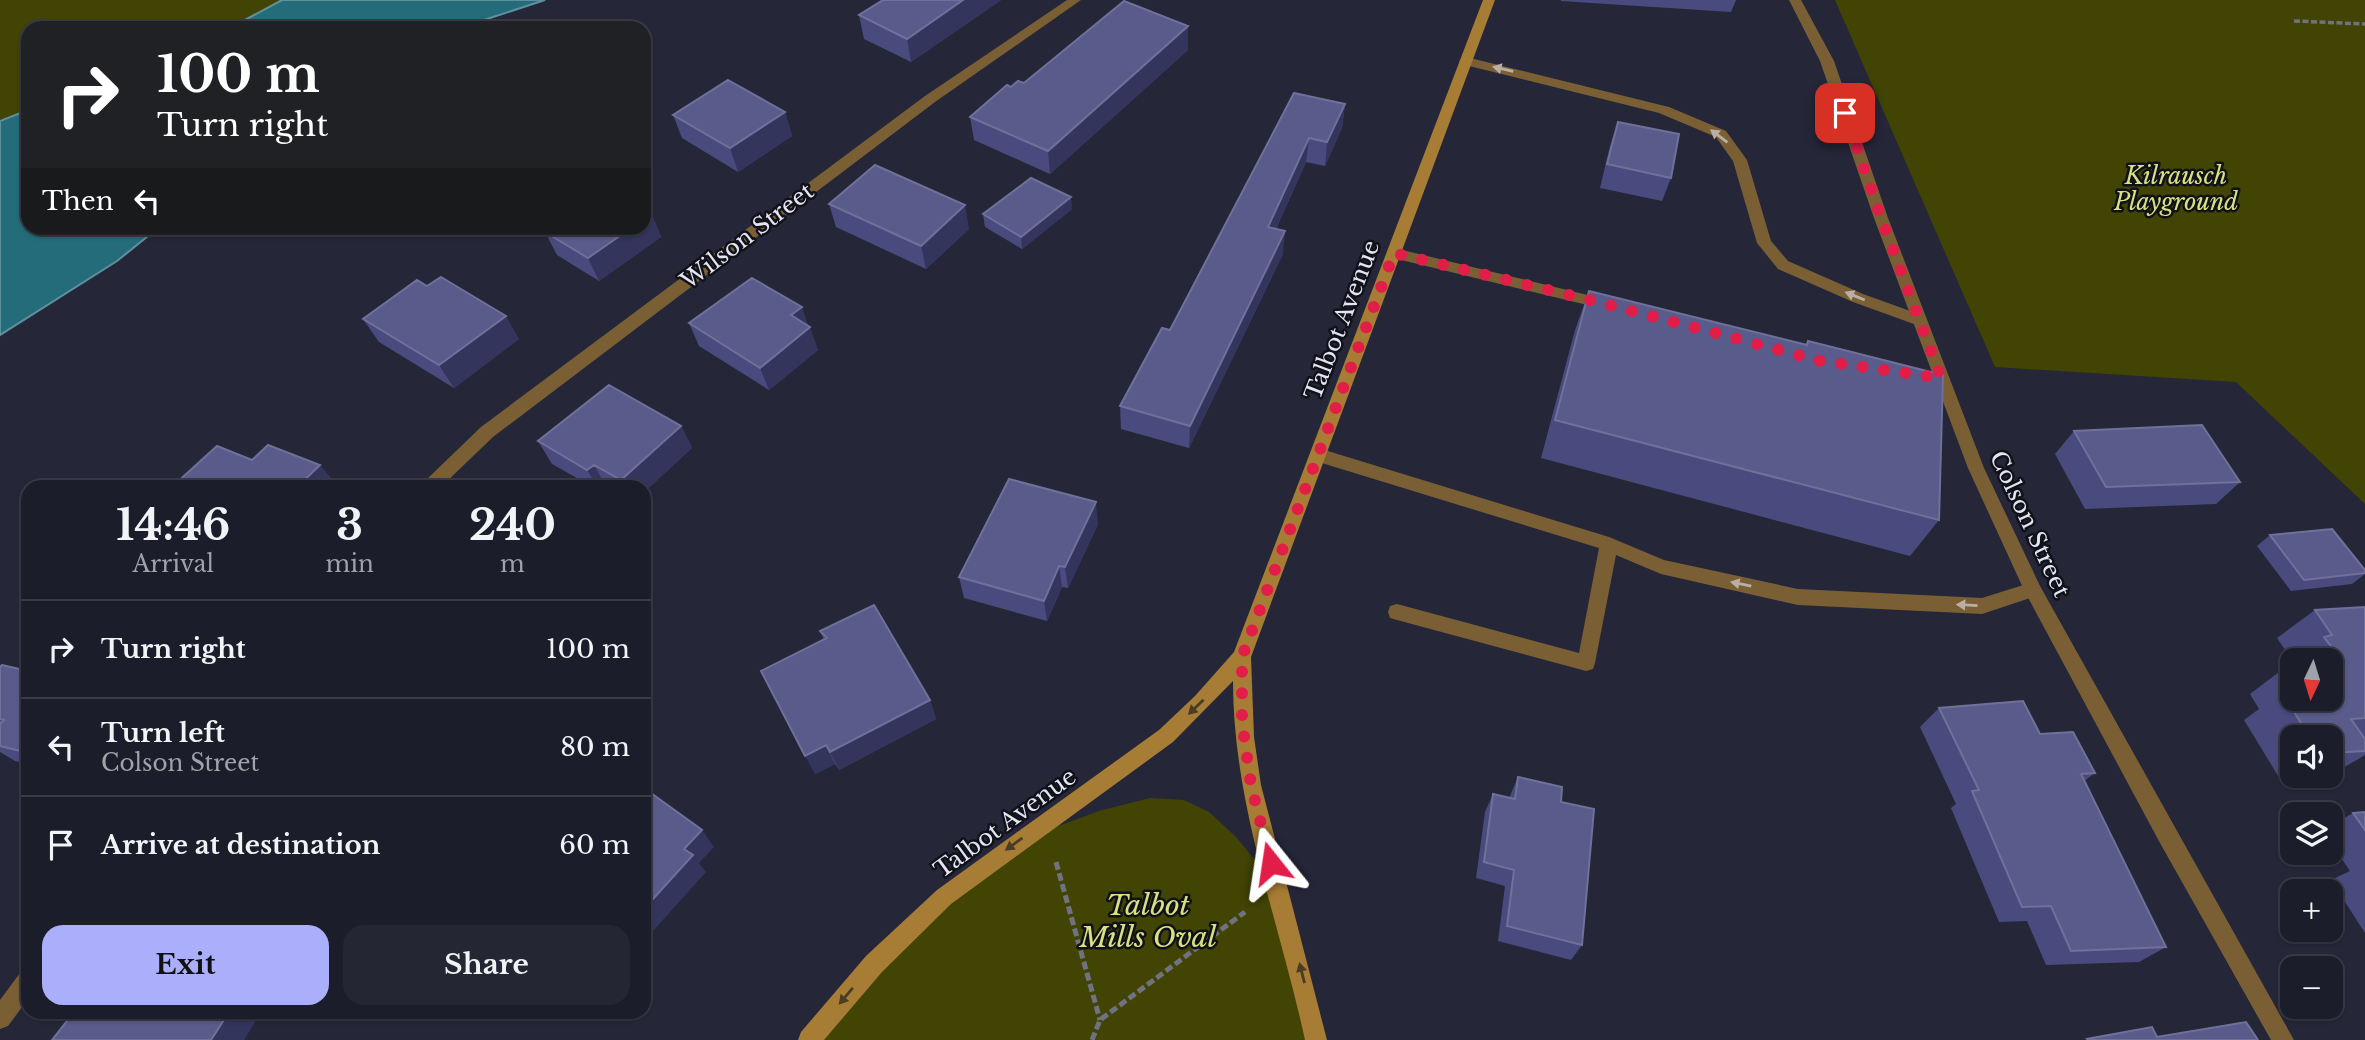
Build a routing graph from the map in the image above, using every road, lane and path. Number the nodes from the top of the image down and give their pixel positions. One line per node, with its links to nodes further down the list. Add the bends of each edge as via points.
1 (1075, 0): 11 (street, Wilson Street, via 930,99 498,424)
2 (1489, 0): 6 (street, Talbot Avenue)
3 (1795, 0): 9 (street, Colson Street, via 1827,61)
4 (2294, 21): 5 (path)
5 (2365, 24)
6 (1466, 61): 7 (street, Talbot Avenue); 9 (street, one-way to 6, via 1783,265 1764,243 1740,160 1721,134 1664,110)
7 (1394, 253): 8 (street); 10 (street, Talbot Avenue)
8 (1628, 310)
9 (1919, 320): 13 (street, Colson Street, via 1935,377)
10 (1318, 455): 12 (street); 15 (street, Talbot Avenue)
11 (437, 480)
12 (1608, 544): 13 (street, one-way to 12, via 1982,606 1798,597 1661,568); 14 (street, via 1586,663)
13 (2032, 590): 24 (street, Colson Street)
14 (1397, 612)
15 (1242, 657): 16 (street, Talbot Avenue, one-way to 16, via 1166,736); 17 (street, Talbot Avenue, via 1242,722 1251,785)
16 (1045, 822): 20 (path); 21 (street, Talbot Avenue, one-way to 21, via 944,897 874,964)
17 (1278, 888): 20 (path); 23 (street, Talbot Avenue, one-way to 17, via 1304,977)
18 (21, 990): 19 (street)
19 (0, 1018)
20 (1100, 1020): 22 (path)
21 (809, 1040)
22 (1092, 1040)
23 (1316, 1040)
24 (2284, 1040)

